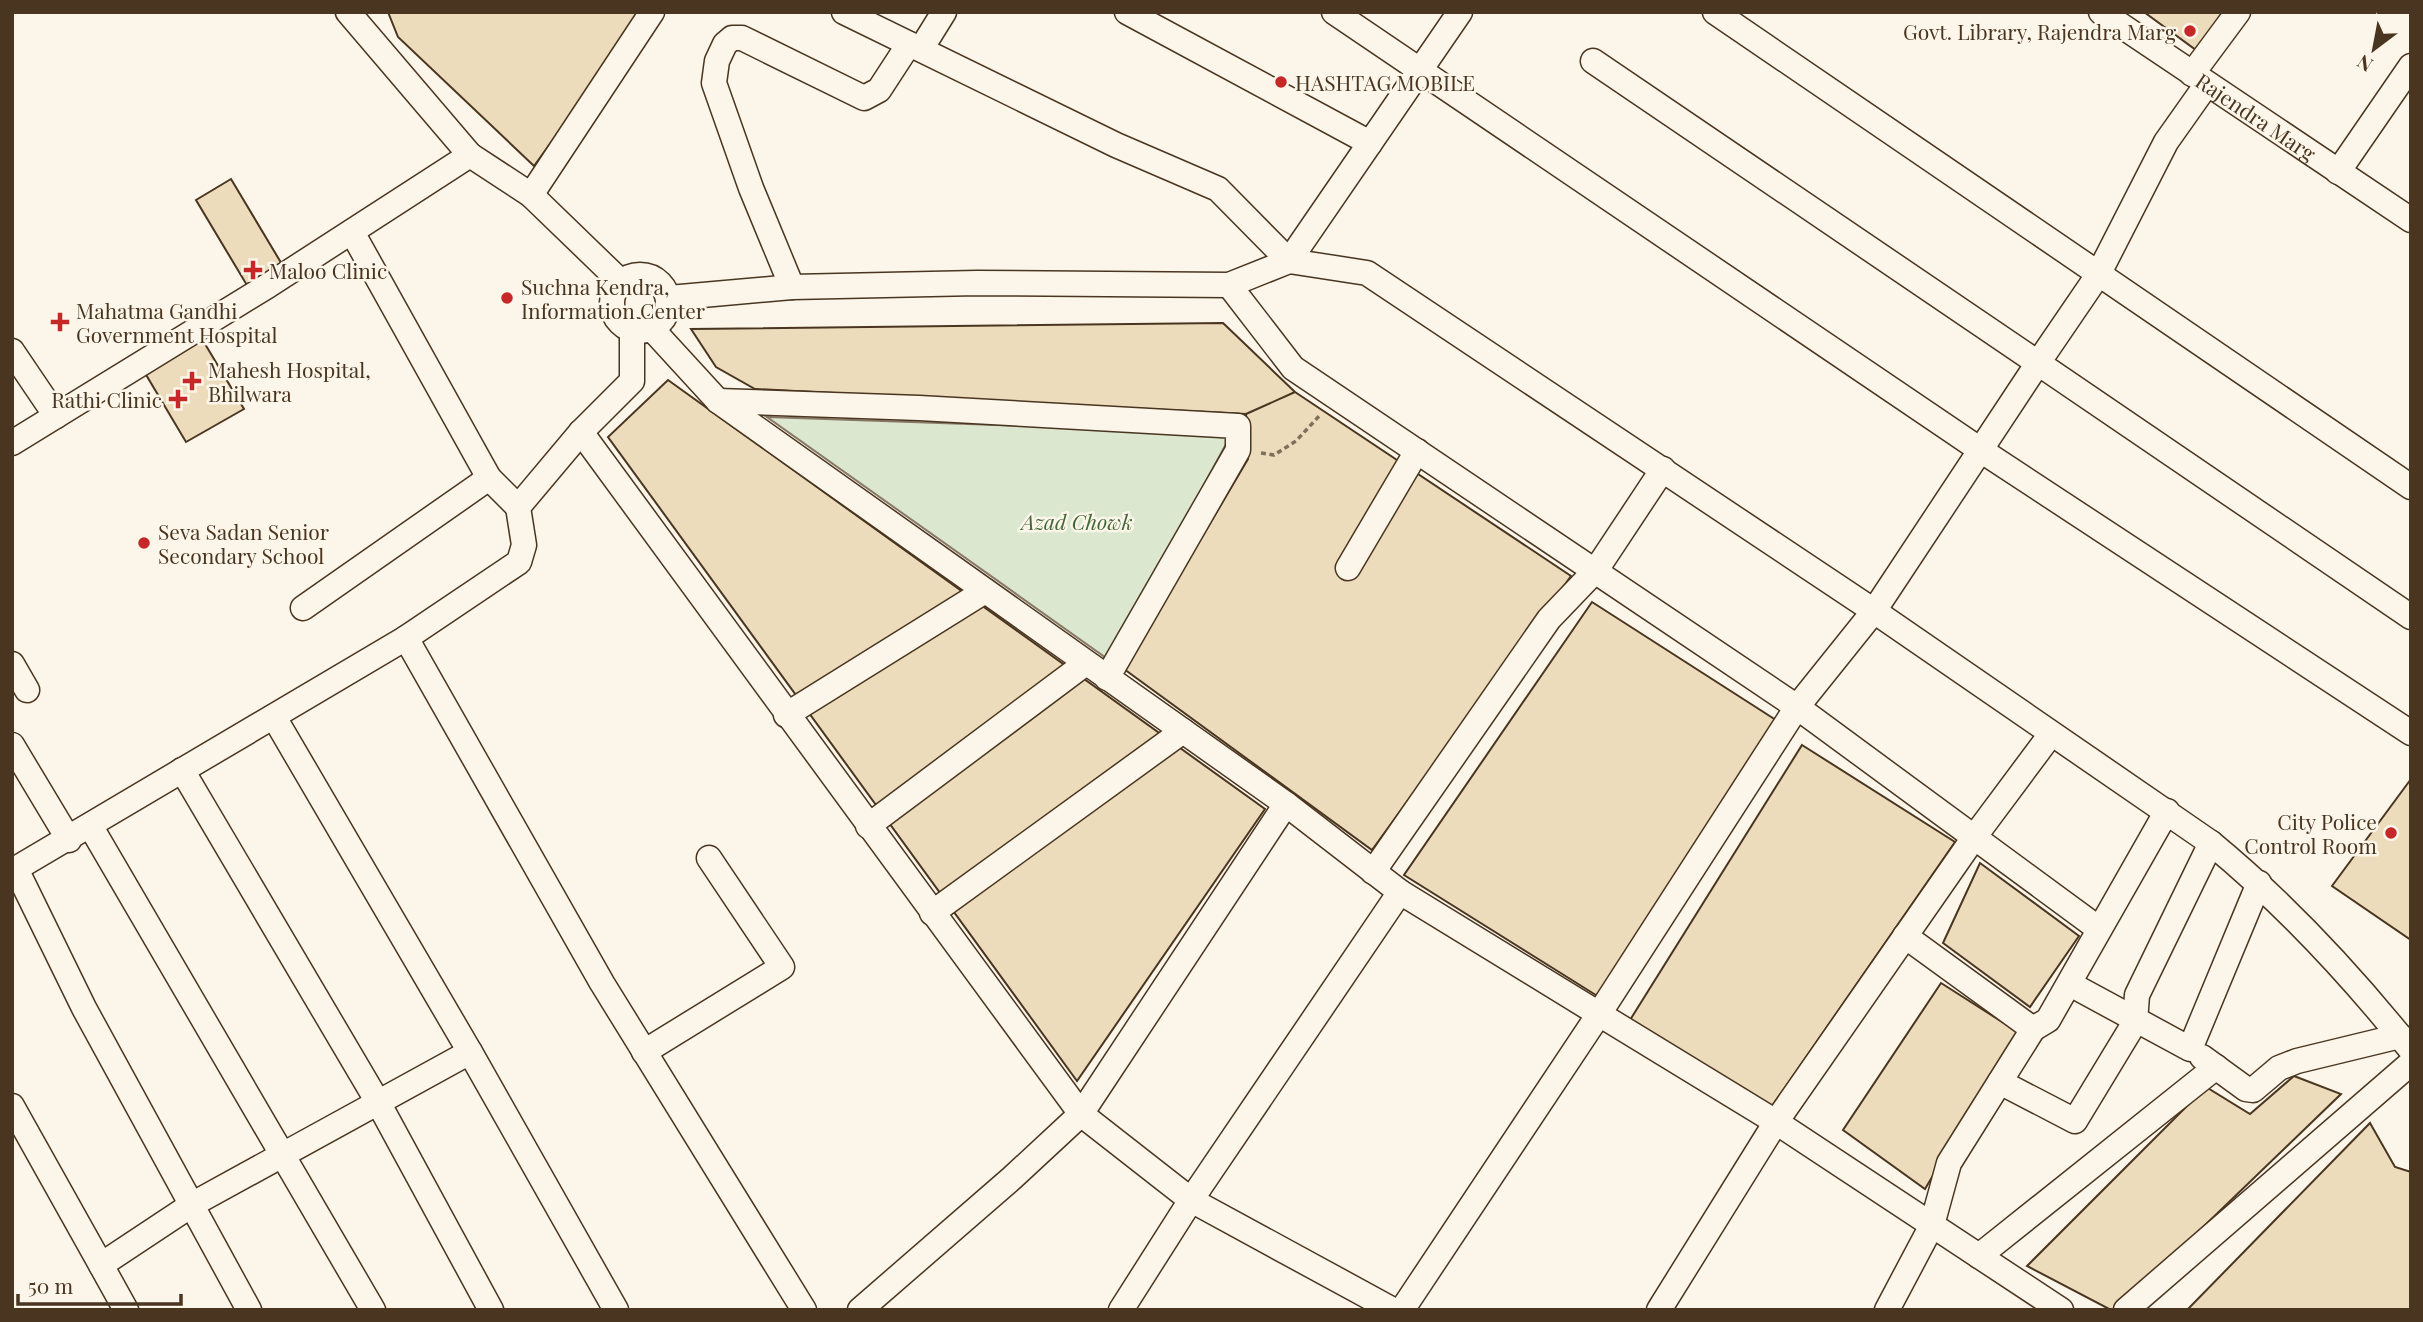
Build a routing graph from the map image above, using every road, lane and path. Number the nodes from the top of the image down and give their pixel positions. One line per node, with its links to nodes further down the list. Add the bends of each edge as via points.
1 (348, 12): 17 (street)
2 (652, 12): 19 (street)
3 (844, 12): 11 (street)
4 (944, 12): 11 (street)
5 (1127, 12): 16 (street)
6 (1334, 12): 14 (street)
7 (1460, 12): 14 (street)
8 (1715, 12): 23 (street)
9 (2101, 12): 15 (street, Rajendra Marg)
10 (2238, 12): 15 (street)
11 (915, 47): 22 (street, via 1218,189); 26 (street, via 879,90 864,98 742,38 725,44 714,83)
12 (1593, 61): 30 (street)
13 (2411, 66): 18 (street)
14 (1422, 71): 16 (street); 36 (street)
15 (2200, 79): 18 (street, Rajendra Marg); 23 (street)
16 (1370, 143): 22 (street)
17 (470, 155): 19 (street); 21 (street)
18 (2338, 172): 20 (street, Rajendra Marg)
19 (531, 195): 24 (street)
20 (2411, 220)
21 (352, 232): 33 (street); 40 (street)
22 (1289, 261): 25 (street); 39 (street, via 1367,273)
23 (2098, 275): 30 (street); 41 (street)
24 (621, 282): 27 (street, via 645,275 661,283); 28 (street, via 613,296 613,313)
25 (1229, 285): 26 (street); 31 (street, via 1293,368)
26 (792, 287): 27 (street)
27 (669, 298): 28 (street, via 666,316)
28 (642, 330): 32 (street); 34 (street, via 632,381)
29 (12, 351): 33 (street)
30 (2038, 363): 36 (street); 48 (street)
31 (1336, 396): 37 (path, via 1296,441 1273,455); 38 (street)
32 (718, 401): 37 (street, via 1238,426); 45 (street)
33 (57, 416): 35 (street)
34 (581, 432): 42 (street); 55 (street)
35 (12, 443)
36 (1979, 449): 47 (street); 58 (street)
37 (1238, 450): 52 (street)
38 (1417, 451): 43 (street); 44 (street)
39 (1663, 469): 44 (street); 47 (street)
40 (489, 478): 42 (street); 46 (street)
41 (2411, 487)
42 (518, 507): 49 (street, via 524,545 519,562)
43 (1348, 568)
44 (1596, 569): 54 (street); 71 (street, via 1549,618)
45 (985, 591): 50 (street); 55 (street)
46 (303, 608)
47 (1874, 611): 54 (street); 59 (street)
48 (2411, 617)
49 (406, 638): 56 (street); 84 (street)
50 (1086, 663): 52 (street); 65 (street)
51 (12, 664): 53 (street)
52 (1107, 678): 57 (street)
53 (27, 690)
54 (1797, 708): 66 (street); 78 (street)
55 (786, 716): 65 (street)
56 (274, 717): 61 (street); 83 (street)
57 (1183, 731): 62 (street); 74 (street)
58 (2411, 733)
59 (2051, 734): 63 (street); 66 (street)
60 (12, 744): 67 (street)
61 (182, 770): 64 (street); 88 (street)
62 (1286, 804): 71 (street); 90 (street)
63 (2167, 811): 68 (street); 75 (street)
64 (91, 827): 67 (street); 92 (street)
65 (868, 827): 74 (street)
66 (1975, 836): 75 (street); 76 (street)
67 (69, 840): 70 (street)
68 (2211, 843): 72 (street); 79 (street, via 2137,995)
69 (709, 858): 84 (street, via 782,967)
70 (14, 870): 94 (street)
71 (1373, 872): 73 (street)
72 (2259, 883): 81 (street, via 2351,976); 82 (street)
73 (1400, 892): 78 (street); 93 (street)
74 (932, 913): 90 (street)
75 (2099, 929): 77 (street)
76 (1905, 936): 80 (street); 91 (street)
77 (2070, 984): 79 (street); 80 (street, via 2048,1020)
78 (1599, 1014): 91 (street); 108 (street)
79 (2135, 1022): 82 (street); 87 (street, via 2075,1121)
80 (2033, 1029): 87 (street)
81 (2405, 1043): 86 (street, via 2297,1061 2280,1068 2253,1090)
82 (2190, 1049): 86 (street)
83 (470, 1052): 88 (street); 103 (street)
84 (644, 1052): 104 (street)
85 (2411, 1063): 112 (street)
86 (2216, 1067): 96 (street)
87 (2000, 1082): 95 (street, via 1950,1163)
88 (379, 1104): 92 (street); 102 (street)
89 (12, 1106): 97 (street)
90 (1081, 1114): 93 (street); 105 (street)
91 (1776, 1122): 95 (street); 109 (street)
92 (285, 1155): 94 (street); 101 (street)
93 (1191, 1200): 106 (street); 107 (street)
94 (193, 1204): 97 (street); 100 (street)
95 (1932, 1225): 96 (street); 110 (street)
96 (1979, 1256): 98 (street)
97 (101, 1265): 99 (street)
98 (2035, 1302): 111 (street)
99 (126, 1310)
100 (249, 1310)
101 (373, 1310)
102 (491, 1310)
103 (616, 1310)
104 (804, 1310)
105 (860, 1310)
106 (1121, 1310)
107 (1393, 1310)
108 (1402, 1310)
109 (1659, 1310)
110 (1887, 1310)
111 (2061, 1310)
112 (2126, 1310)

